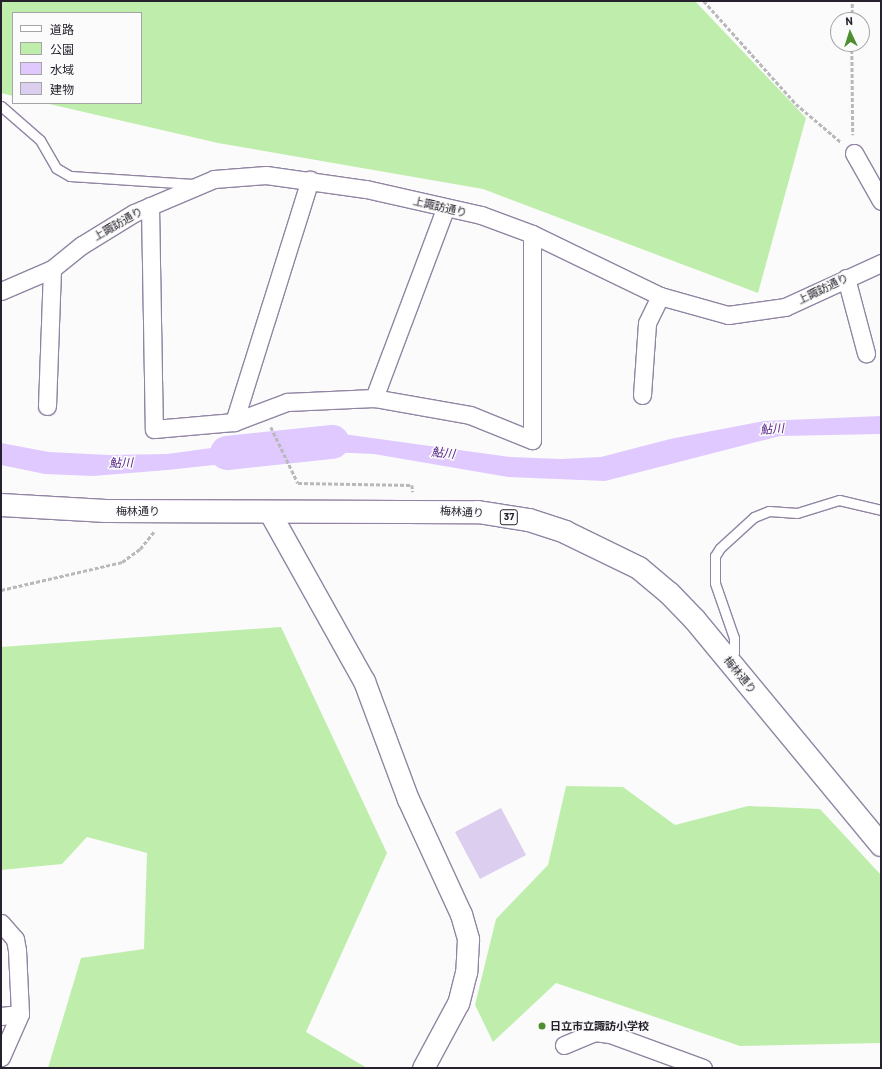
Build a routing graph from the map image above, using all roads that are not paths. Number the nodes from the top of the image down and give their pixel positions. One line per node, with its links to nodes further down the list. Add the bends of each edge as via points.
1 (1, 106): 4 (lane, via 40,140 56,168 70,176)
2 (854, 154): 5 (street)
3 (310, 180): 4 (street, 上諏訪通り, via 266,175 214,179); 7 (street, 上諏訪通り, via 366,188); 18 (street)
4 (200, 185): 6 (street, 上諏訪通り)
5 (881, 201)
6 (150, 206): 10 (street, 上諏訪通り, via 88,241); 18 (street, via 154,429)
7 (445, 209): 8 (street, 上諏訪通り, via 481,215); 16 (street)
8 (532, 234): 13 (street, 上諏訪通り); 16 (street, via 532,440 470,415)
9 (881, 263): 11 (street, 上諏訪通り)
10 (52, 269): 12 (street, 上諏訪通り); 17 (street)
11 (846, 278): 13 (street, 上諏訪通り, via 804,300 754,313 728,315); 14 (street)
12 (1, 291)
13 (660, 296): 15 (street, via 647,323)
14 (866, 353)
15 (642, 395)
16 (374, 398): 18 (street, via 287,402)
17 (47, 406)
18 (234, 422)
19 (1, 505): 21 (main road, 梅林通り / 37, via 106,511)
20 (881, 510): 22 (lane, via 840,500 797,513 769,511 754,517 720,548 715,556 715,583 734,638 734,652)
21 (270, 513): 22 (main road, 梅林通り / 37, via 478,512 529,520 605,549 639,568 695,620); 29 (street, via 364,681 408,799 463,920 468,939 466,965 458,1003)
22 (726, 660): 23 (main road, 梅林通り / 37)
23 (881, 845)
24 (1, 923): 25 (street, via 15,939 18,950)
25 (20, 1014): 26 (street); 28 (street)
26 (1, 1016)
27 (564, 1045): 30 (street, via 594,1032 610,1034)
28 (1, 1057)
29 (423, 1068)
30 (703, 1068)

